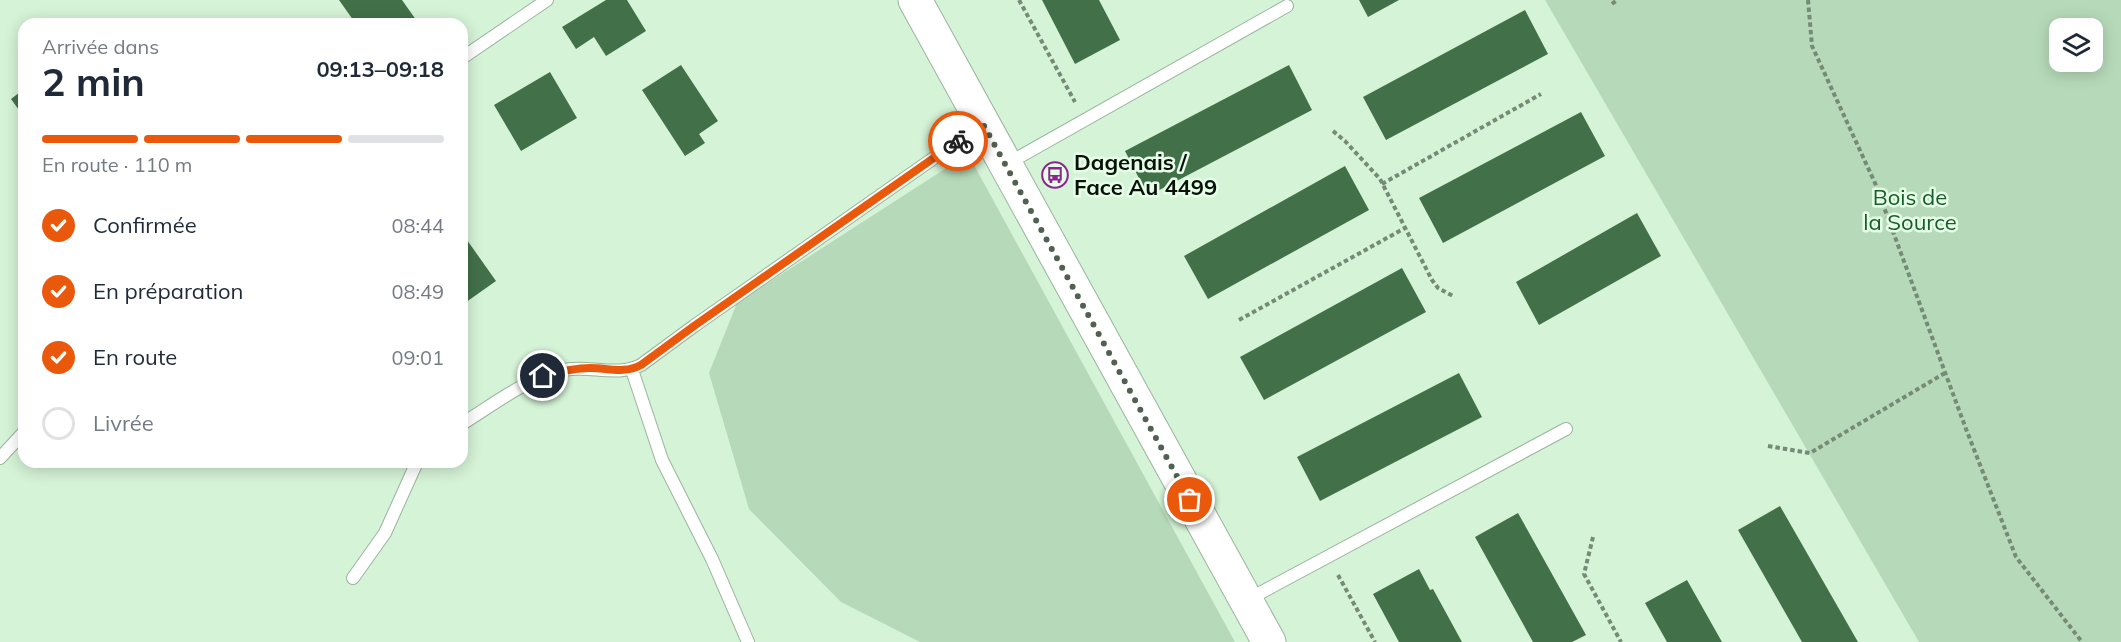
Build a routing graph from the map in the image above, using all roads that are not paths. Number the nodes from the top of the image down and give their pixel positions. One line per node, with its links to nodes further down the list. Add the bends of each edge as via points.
1 (548, 0): 4 (lane)
2 (915, 0): 5 (main road)
3 (1287, 6): 6 (lane)
4 (468, 54)
5 (983, 124): 6 (main road); 7 (lane)
6 (1005, 165): 14 (main road)
7 (632, 370): 8 (lane, via 574,369 543,376); 15 (lane, via 662,460)
8 (468, 420)
9 (1566, 429): 14 (lane)
10 (18, 438): 11 (lane)
11 (0, 458)
12 (414, 468): 13 (lane, via 385,533)
13 (353, 578)
14 (1246, 601): 16 (main road)
15 (748, 642)
16 (1269, 642)

